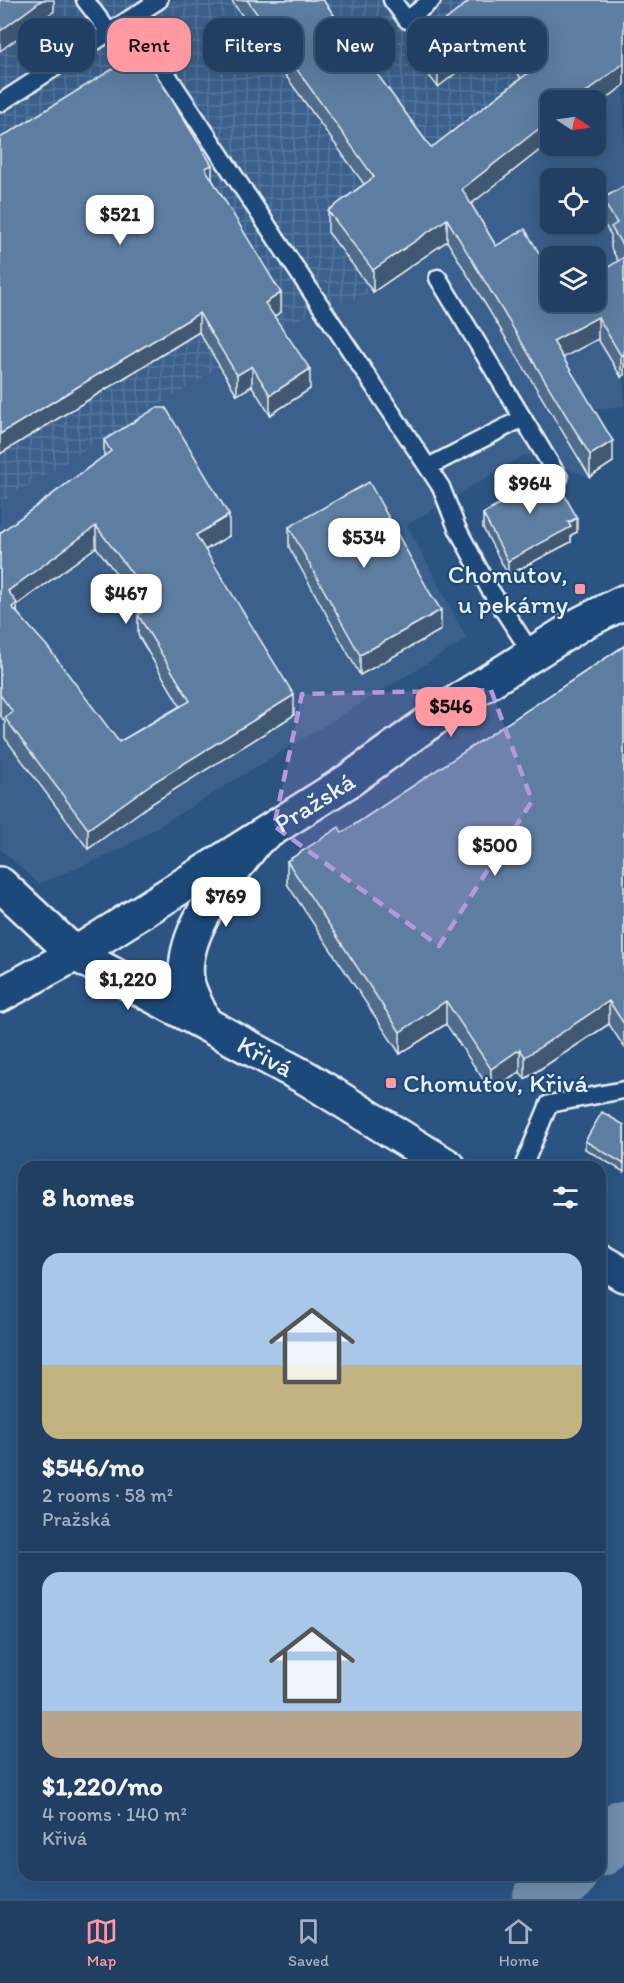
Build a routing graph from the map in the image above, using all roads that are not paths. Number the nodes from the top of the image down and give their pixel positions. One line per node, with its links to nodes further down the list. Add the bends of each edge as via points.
1 (85, 0): 6 (lane)
2 (159, 0): 5 (lane)
3 (392, 0): 4 (lane, via 407,20)
4 (432, 0)
5 (132, 18)
6 (107, 29)
7 (107, 33): 9 (lane)
8 (165, 72): 12 (lane)
9 (0, 103)
10 (438, 278): 11 (lane)
11 (523, 418): 12 (lane); 13 (lane)
12 (428, 467): 15 (lane, via 489,588)
13 (559, 478)
14 (624, 602): 15 (street, Pražská)
15 (532, 654): 16 (street, Pražská)
16 (258, 838): 18 (street, Pražská); 20 (street, via 211,902 186,958 188,985)
17 (0, 884): 18 (street, Křivá)
18 (75, 954): 19 (street, Pražská); 20 (street, Křivá)
19 (0, 995)
20 (204, 1023): 22 (street, Křivá, via 308,1078)
21 (624, 1090): 23 (lane, via 549,1104)
22 (439, 1161)
23 (525, 1161)
24 (606, 1264): 25 (street)
25 (624, 1275)

